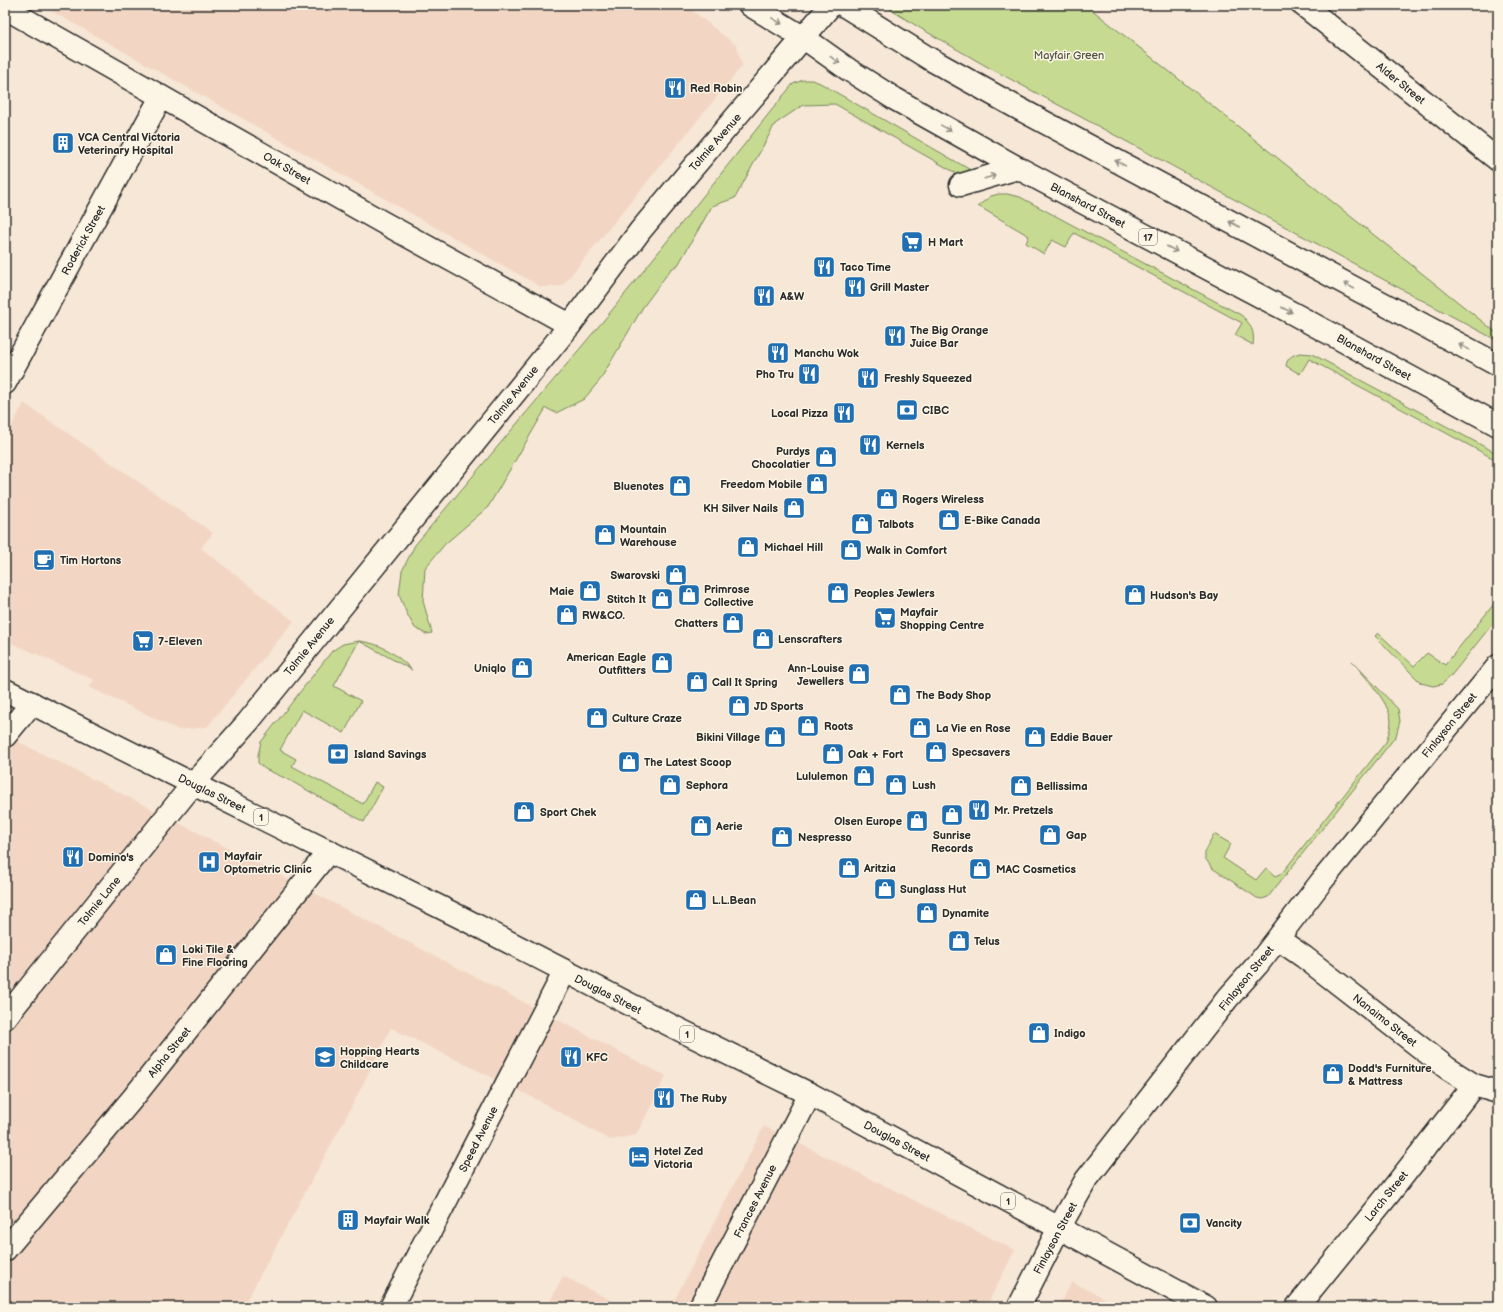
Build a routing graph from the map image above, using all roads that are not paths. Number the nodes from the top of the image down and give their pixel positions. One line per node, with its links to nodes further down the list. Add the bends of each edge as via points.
1 (750, 5): 6 (main road, Blanshard Street / 17, one-way to 6)
2 (832, 5): 6 (main road, Tolmie Avenue)
3 (843, 5): 12 (main road, one-way to 3, via 1016,107 930,59)
4 (1303, 5): 8 (main road, Alder Street)
5 (5, 8): 7 (main road, Oak Street)
6 (804, 38): 9 (main road, Blanshard Street / 17, one-way to 9, via 895,99); 11 (main road, Tolmie Avenue, via 640,231)
7 (162, 97): 11 (main road, Oak Street); 13 (main road, Roderick Street)
8 (1498, 160)
9 (1018, 168): 10 (main road, one-way to 9); 14 (main road, Blanshard Street / 17, one-way to 14)
10 (961, 185)
11 (570, 325): 19 (main road, Tolmie Avenue, via 248,722)
12 (1498, 365)
13 (5, 383)
14 (1498, 425)
15 (1498, 666): 21 (main road, Finlayson Street, via 1331,870)
16 (5, 690): 17 (main road, Douglas Street / 1)
17 (32, 703): 18 (main road); 19 (main road, Douglas Street / 1)
18 (5, 736)
19 (193, 784): 20 (main road, Douglas Street / 1); 23 (main road, Tolmie Lane)
20 (329, 851): 22 (main road, Douglas Street / 1); 28 (main road, Alpha Street, via 133,1098)
21 (1278, 939): 24 (main road, Nanaimo Street, via 1447,1068); 27 (main road, Finlayson Street, via 1227,999 1086,1180)
22 (565, 971): 26 (main road, Douglas Street / 1); 29 (main road, Speed Avenue)
23 (5, 1018)
24 (1474, 1084): 25 (main road, Nanaimo Street); 33 (main road, Larch Street)
25 (1498, 1092)
26 (810, 1094): 27 (main road, Douglas Street / 1); 30 (main road, Frances Avenue)
27 (1059, 1228): 31 (main road, Finlayson Street); 32 (main road, Douglas Street / 1)
28 (5, 1250)
29 (391, 1307)
30 (700, 1307)
31 (1019, 1307)
32 (1206, 1307)
33 (1297, 1307)

